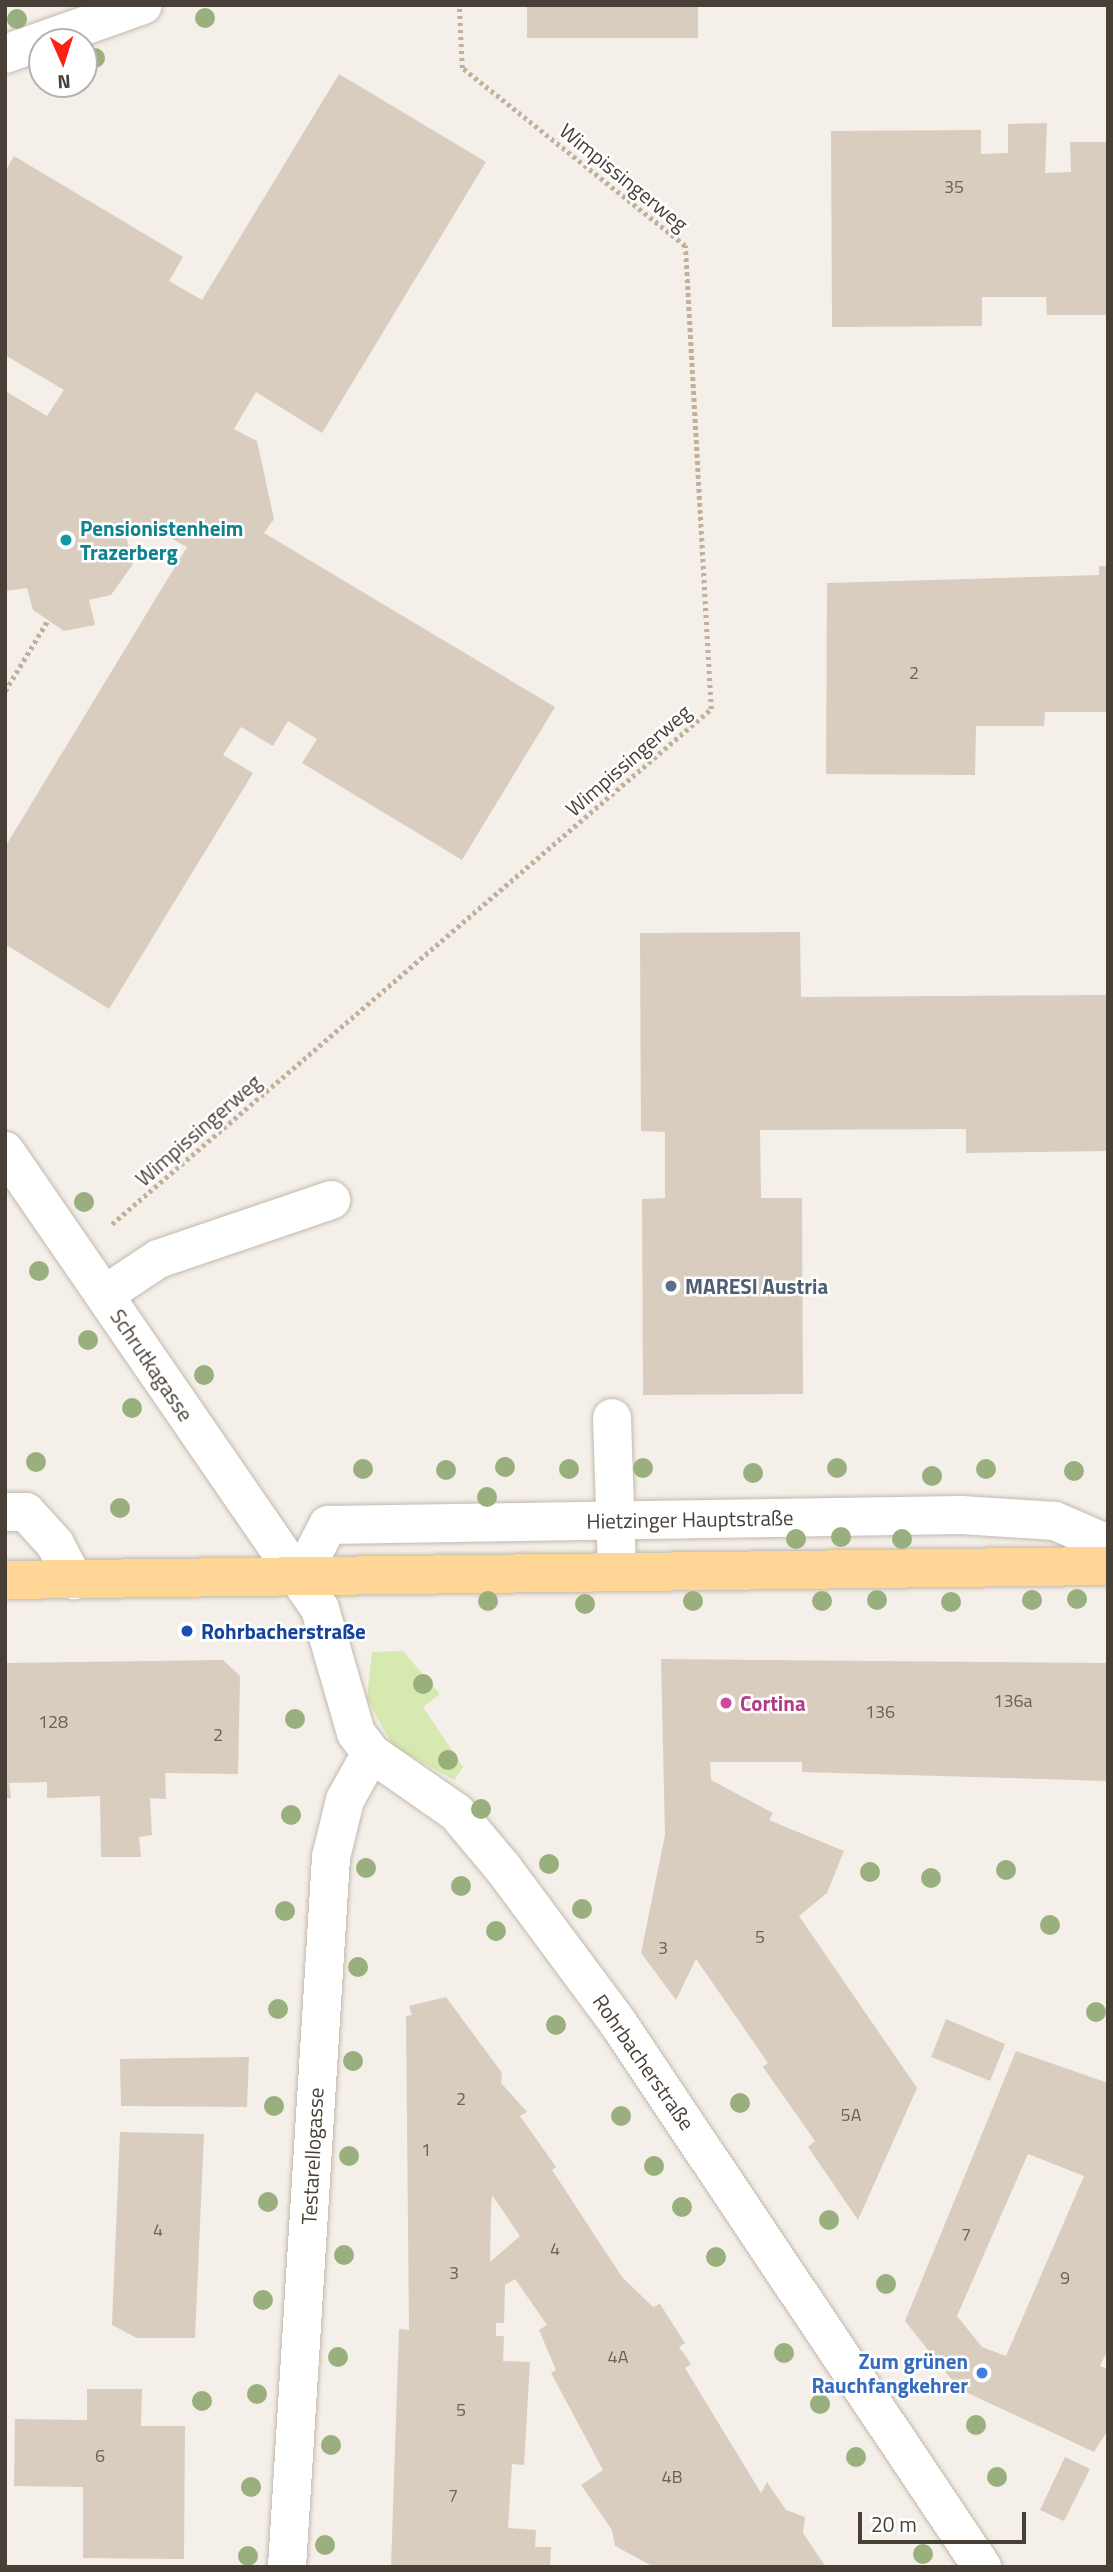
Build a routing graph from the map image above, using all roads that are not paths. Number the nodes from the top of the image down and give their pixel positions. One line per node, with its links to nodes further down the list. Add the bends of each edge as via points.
1 (143, 5): 2 (street)
2 (5, 54)
3 (5, 1151): 5 (street, Schrutkagasse)
4 (331, 1200): 5 (street, via 158,1259)
5 (104, 1295): 14 (street, Schrutkagasse)
6 (612, 1418): 9 (street)
7 (5, 1512): 16 (street, via 26,1512 55,1544)
8 (961, 1515): 9 (street, Hietzinger Hauptstraße); 10 (street, Hietzinger Hauptstraße, via 1055,1521); 12 (street)
9 (616, 1520): 13 (street); 14 (street, Hietzinger Hauptstraße, via 328,1525)
10 (1108, 1544)
11 (1108, 1566): 12 (main road)
12 (963, 1567): 13 (main road)
13 (617, 1572): 14 (main road)
14 (300, 1578): 16 (main road); 17 (street, Rohrbacherstraße, via 320,1609 355,1733)
15 (5, 1580): 16 (main road)
16 (74, 1580)
17 (371, 1753): 18 (street, Testarellogasse, via 345,1800 331,1857); 19 (street, Rohrbacherstraße, via 456,1812 503,1868 618,2022)
18 (287, 2567)
19 (982, 2567)

